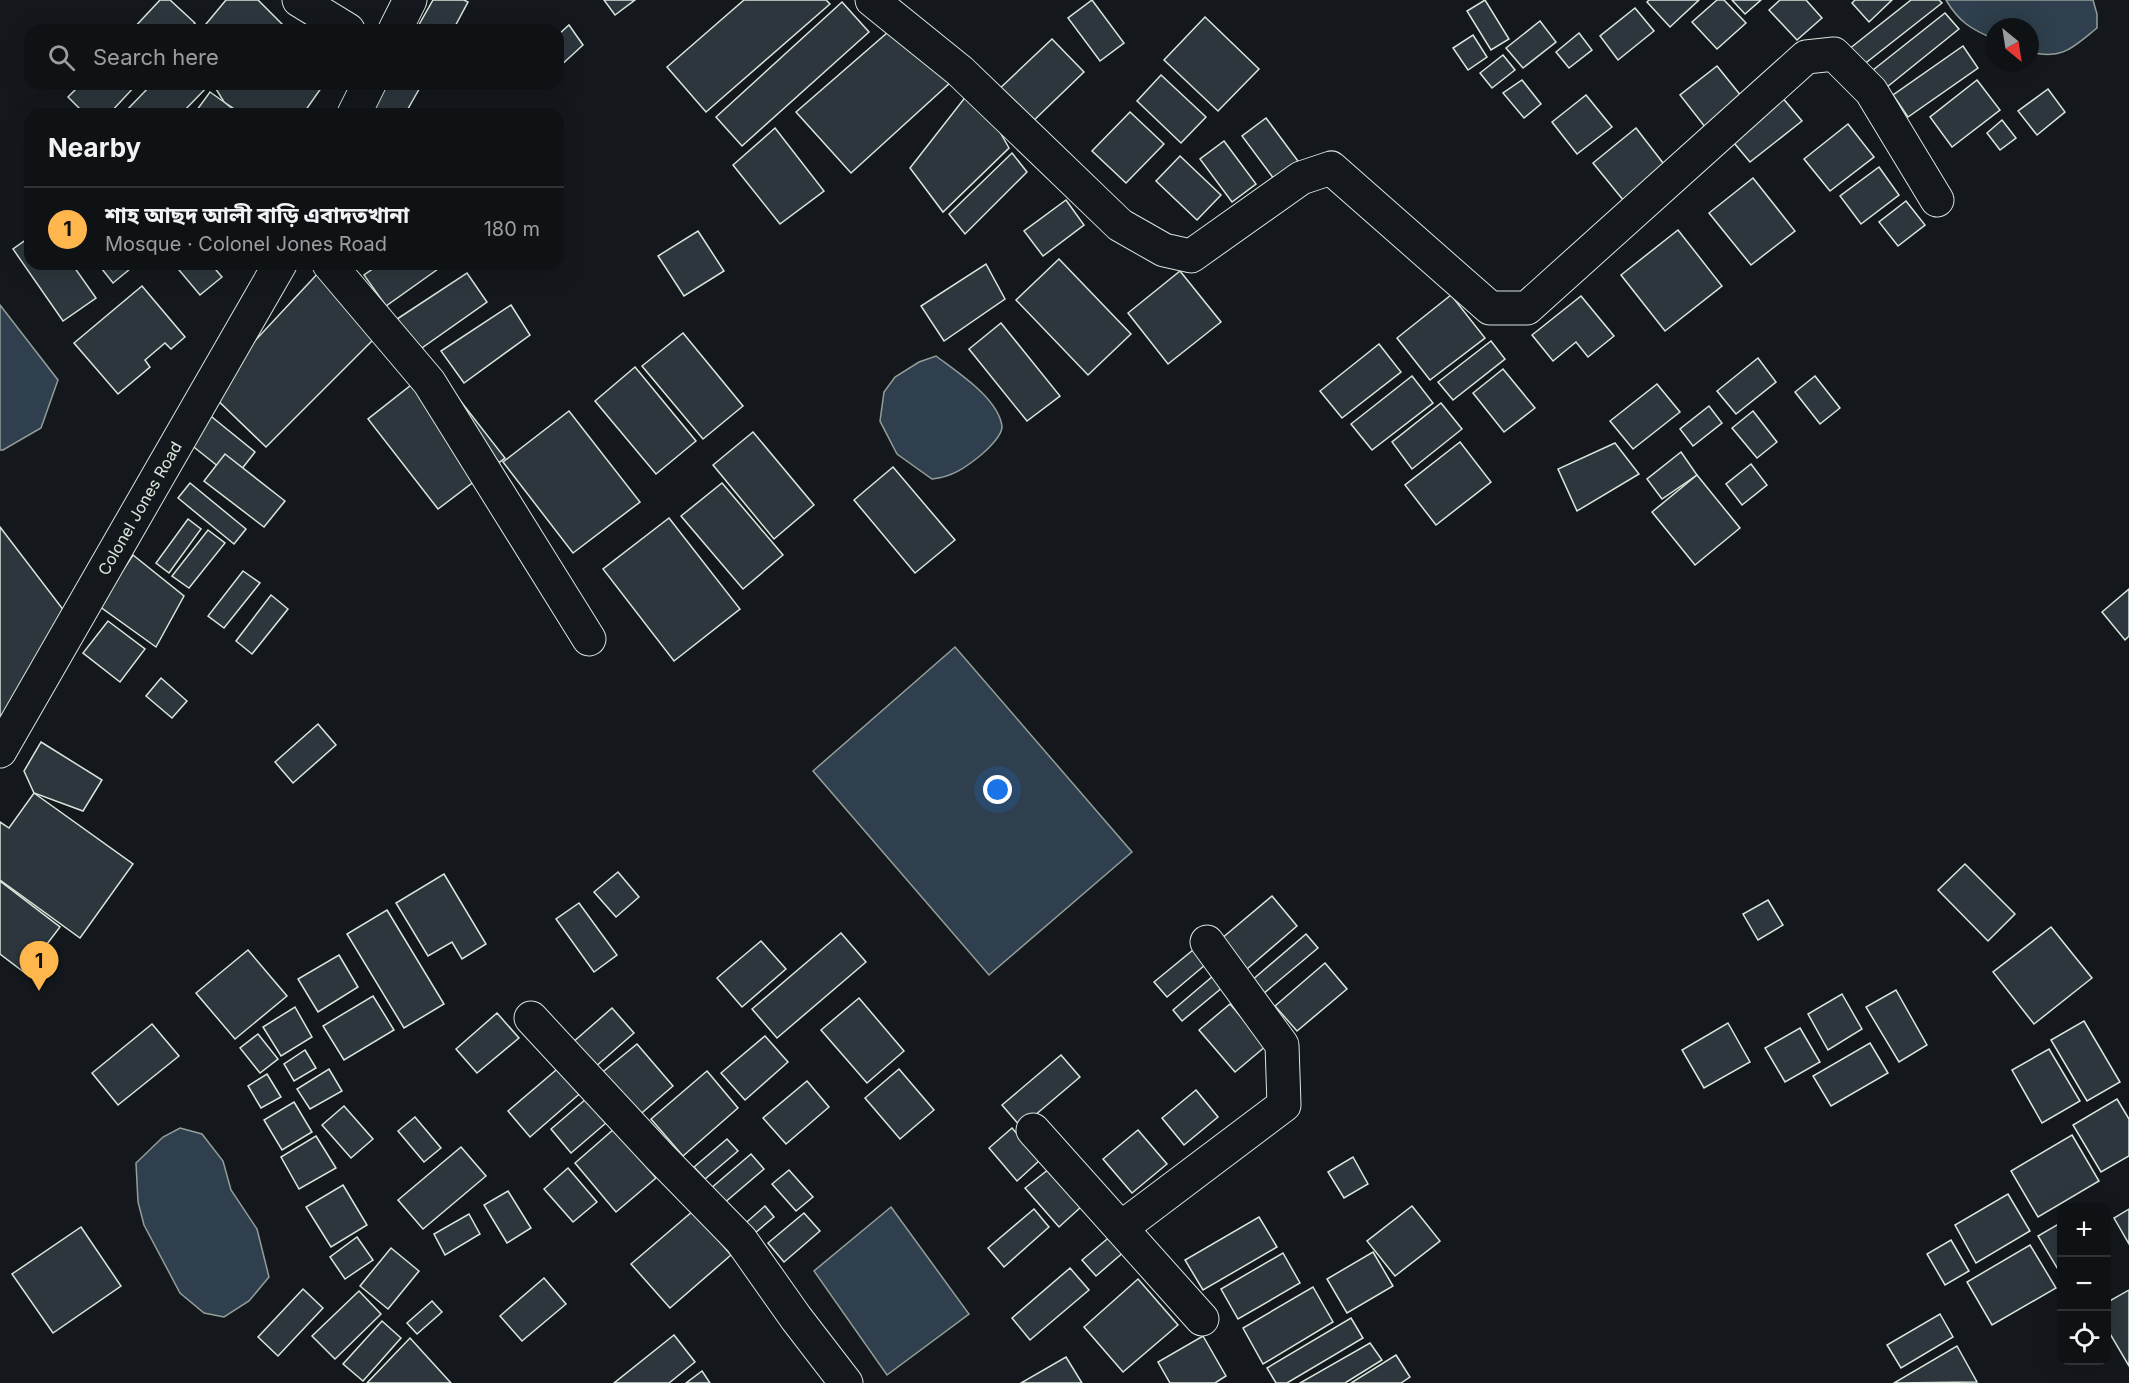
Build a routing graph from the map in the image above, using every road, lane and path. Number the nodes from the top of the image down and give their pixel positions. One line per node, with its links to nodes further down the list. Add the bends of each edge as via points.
1 (299, 0): 4 (street)
2 (410, 0): 5 (street)
3 (872, 0): 8 (street, via 960,71 1120,225 1164,250 1191,256 1301,178 1331,168 1490,308 1527,308 1806,57 1834,54 1871,91)
4 (338, 24)
5 (398, 24)
6 (366, 90): 7 (street)
7 (357, 108)
8 (1937, 200)
9 (277, 270): 12 (street, Colonel Jones Road)
10 (334, 270): 11 (street, via 429,382)
11 (589, 639)
12 (0, 751)
13 (1207, 942): 16 (street, via 1282,1045 1284,1105)
14 (531, 1018): 18 (street, via 741,1240)
15 (1033, 1130): 16 (street)
16 (1121, 1228): 17 (street)
17 (1202, 1319)
18 (846, 1383)

